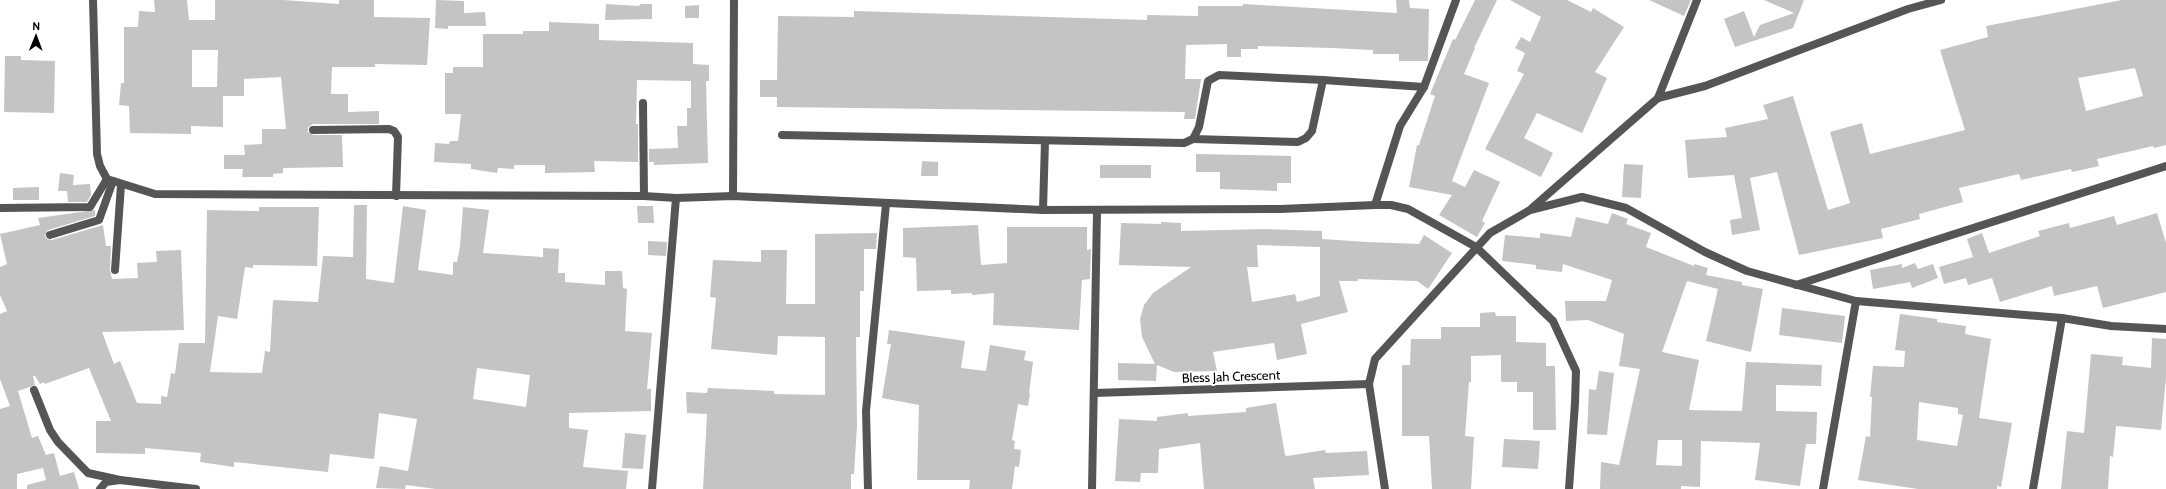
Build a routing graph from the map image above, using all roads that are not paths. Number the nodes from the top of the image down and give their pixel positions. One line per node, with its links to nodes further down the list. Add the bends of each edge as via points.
1 (93, 0): 17 (street, via 98,154 100,166)
2 (734, 0): 21 (street)
3 (1456, 0): 9 (street)
4 (1697, 0): 10 (street)
5 (1912, 0): 7 (street)
6 (1941, 0): 7 (street)
7 (1908, 9): 10 (street, via 1705,86)
8 (1323, 80): 9 (street); 14 (street, via 1312,131 1298,142); 14 (street, via 1219,75 1208,81 1199,127)
9 (1424, 87): 24 (street, via 1400,126)
10 (1658, 98): 28 (street)
11 (643, 104): 20 (street)
12 (312, 130): 19 (street, via 394,131 398,137)
13 (782, 135): 15 (street)
14 (1193, 139): 15 (street, via 1184,143)
15 (1045, 141): 26 (street)
16 (2166, 166): 32 (street)
17 (110, 180): 18 (street); 25 (street, via 90,207); 29 (street, via 99,220)
18 (121, 185): 19 (street, via 155,194); 31 (street)
19 (396, 196): 20 (street)
20 (644, 196): 22 (street)
21 (733, 196): 22 (street); 23 (street)
22 (676, 198): 42 (street)
23 (886, 204): 26 (street); 43 (street, via 866,411)
24 (1374, 205): 27 (street, via 1280,209); 30 (street, via 1408,209)
25 (0, 208)
26 (1044, 210): 27 (street)
27 (1097, 210): 38 (street)
28 (1530, 210): 30 (street, via 1490,233); 32 (street, via 1582,197 1626,208 1705,252 1747,271)
29 (50, 236)
30 (1476, 247): 36 (street, via 1375,359); 46 (street, via 1553,321 1576,371)
31 (115, 270)
32 (1795, 285): 33 (street)
33 (1856, 301): 34 (street); 47 (street)
34 (2062, 318): 35 (street, via 2111,326); 48 (street)
35 (2166, 329)
36 (1369, 384): 38 (street, Bless Jah Crescent); 45 (street)
37 (34, 390): 39 (street, via 50,430 58,442 88,473)
38 (1094, 393): 44 (street)
39 (120, 480): 40 (street, via 106,482); 41 (street)
40 (100, 489)
41 (196, 489)
42 (652, 489)
43 (868, 489)
44 (1092, 489)
45 (1385, 489)
46 (1569, 489)
47 (1823, 489)
48 (2033, 489)

